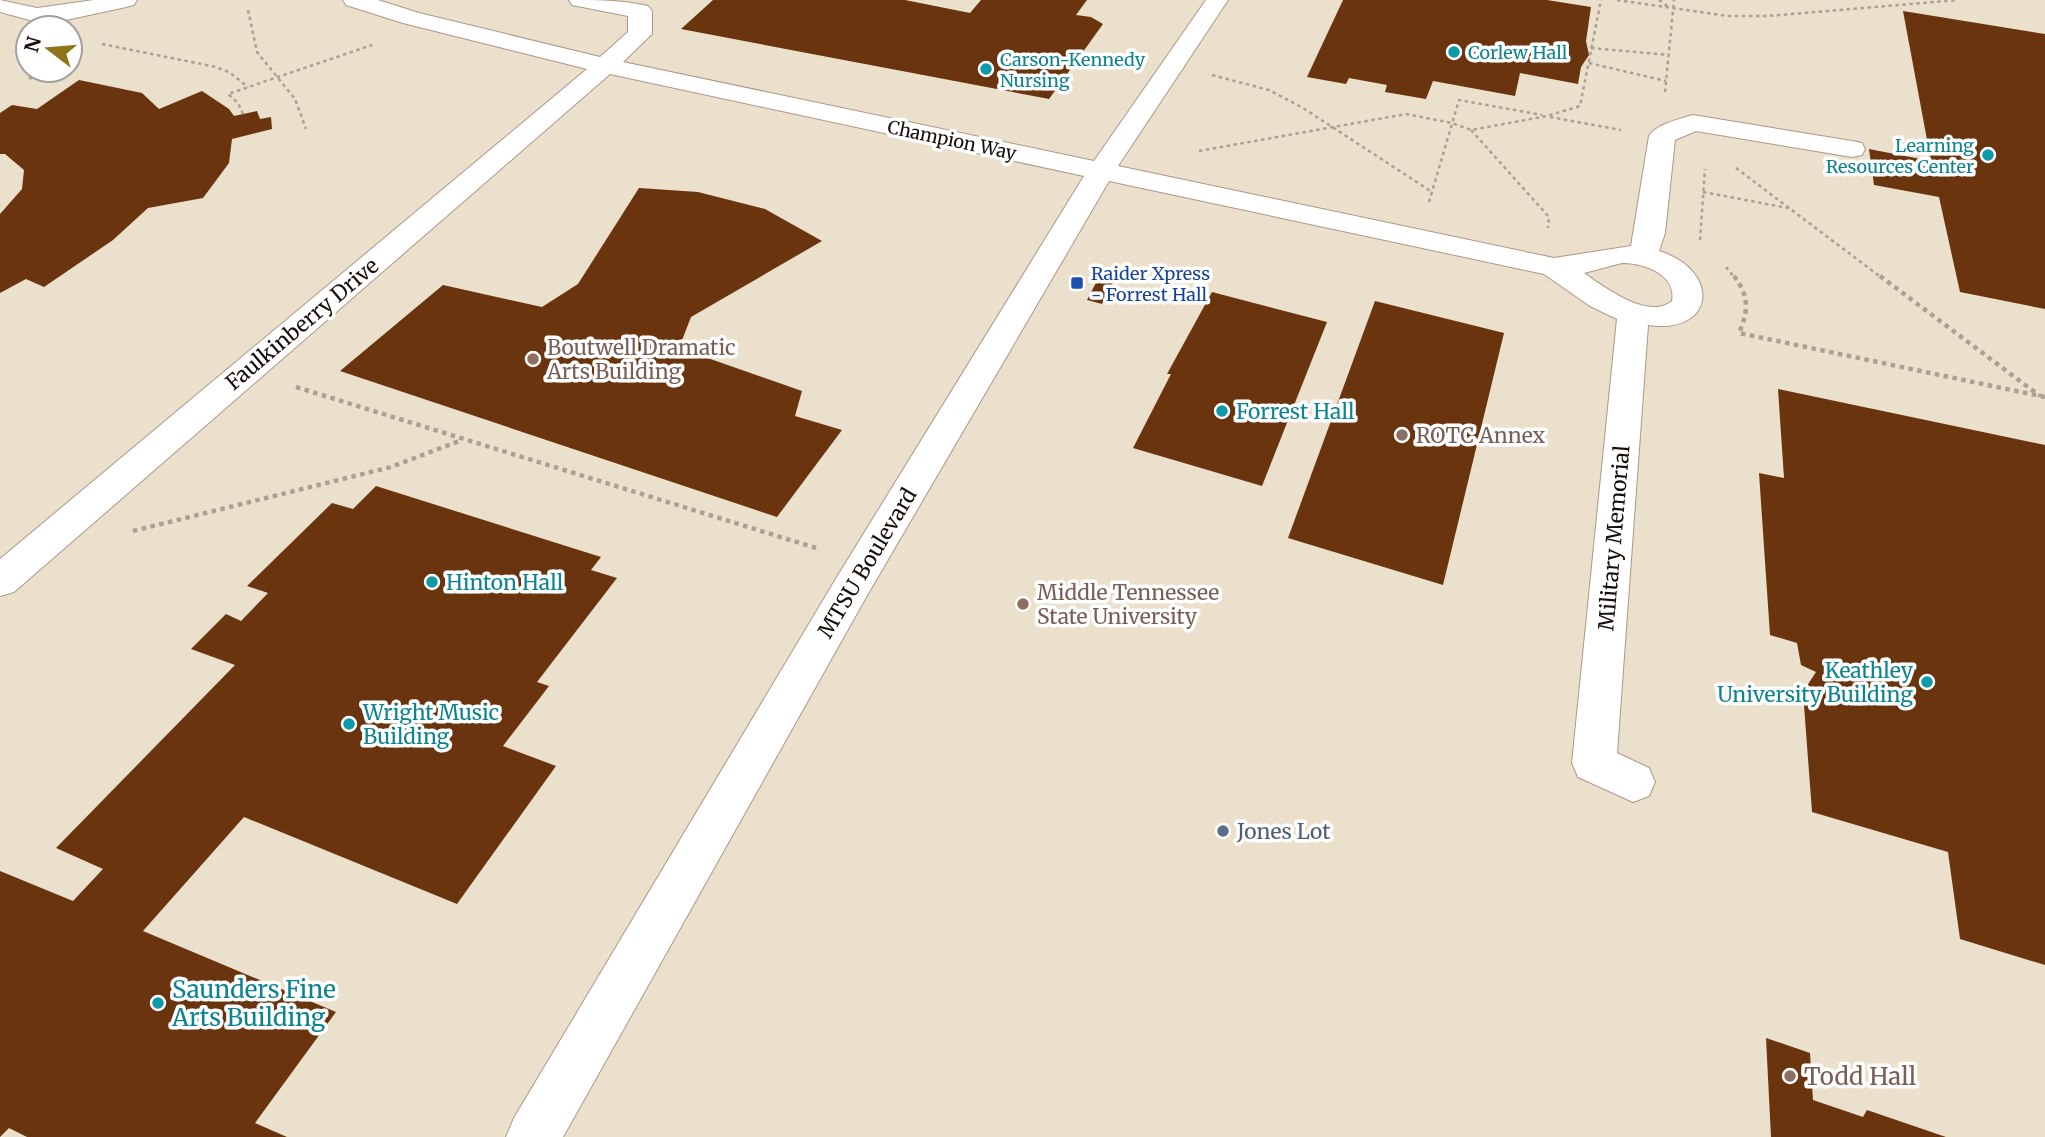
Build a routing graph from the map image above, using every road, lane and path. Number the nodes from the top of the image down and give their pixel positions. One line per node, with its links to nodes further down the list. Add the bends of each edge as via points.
1 (126, 0): 10 (street, via 37,15)
2 (354, 0): 18 (street, Champion Way)
3 (580, 0): 18 (street, Faulkinberry Drive, via 640,11 639,34)
4 (1217, 0): 35 (street, MTSU Boulevard)
5 (1601, 0): 15 (path)
6 (1617, 0): 12 (path)
7 (1659, 0): 12 (path)
8 (1674, 0): 12 (path)
9 (1958, 0): 12 (path, via 1768,16)
10 (0, 5)
11 (248, 10): 20 (path, via 258,55)
12 (1674, 10): 16 (path)
13 (377, 44): 20 (path)
14 (84, 47): 22 (path, via 92,42 216,67)
15 (1591, 48): 16 (path); 17 (path)
16 (1669, 55): 21 (path)
17 (1589, 63): 21 (path); 25 (path, via 1580,106)
18 (605, 66): 35 (street, Champion Way); 51 (street, Faulkinberry Drive)
19 (1211, 75): 27 (path, via 1269,90)
20 (277, 76): 22 (path); 28 (path, via 304,115)
21 (1666, 81): 23 (path)
22 (248, 87): 24 (path, via 228,94)
23 (1664, 99)
24 (243, 114)
25 (1547, 116): 26 (path, via 1459,100); 29 (path); 30 (path)
26 (1452, 123): 27 (path, via 1406,114); 29 (path); 36 (path)
27 (1334, 128): 32 (path); 36 (path)
28 (306, 129)
29 (1471, 130): 40 (path, via 1549,217)
30 (1629, 131)
31 (1852, 149): 41 (street, via 1693,123 1662,136)
32 (1191, 152)
33 (1727, 161): 39 (path)
34 (1705, 166): 37 (path)
35 (1101, 171): 44 (street, Champion Way); 53 (street, MTSU Boulevard, via 851,588)
36 (1432, 192): 38 (path)
37 (1703, 192): 39 (path); 42 (path)
38 (1428, 203)
39 (1789, 208): 47 (path)
40 (1548, 229)
41 (1646, 244): 44 (street, via 1587,263); 45 (street, via 1686,281 1691,292 1682,310 1652,316)
42 (1700, 248)
43 (1717, 260): 47 (path, via 1743,288 1749,311 1739,333)
44 (1554, 267): 45 (street, via 1602,300)
45 (1633, 313): 52 (street, Military Memorial, via 1594,763)
46 (296, 387): 48 (path)
47 (2044, 398)
48 (463, 440): 49 (path, via 391,467); 50 (path)
49 (133, 531)
50 (817, 548)
51 (0, 581)
52 (1633, 782)
53 (533, 1137)

